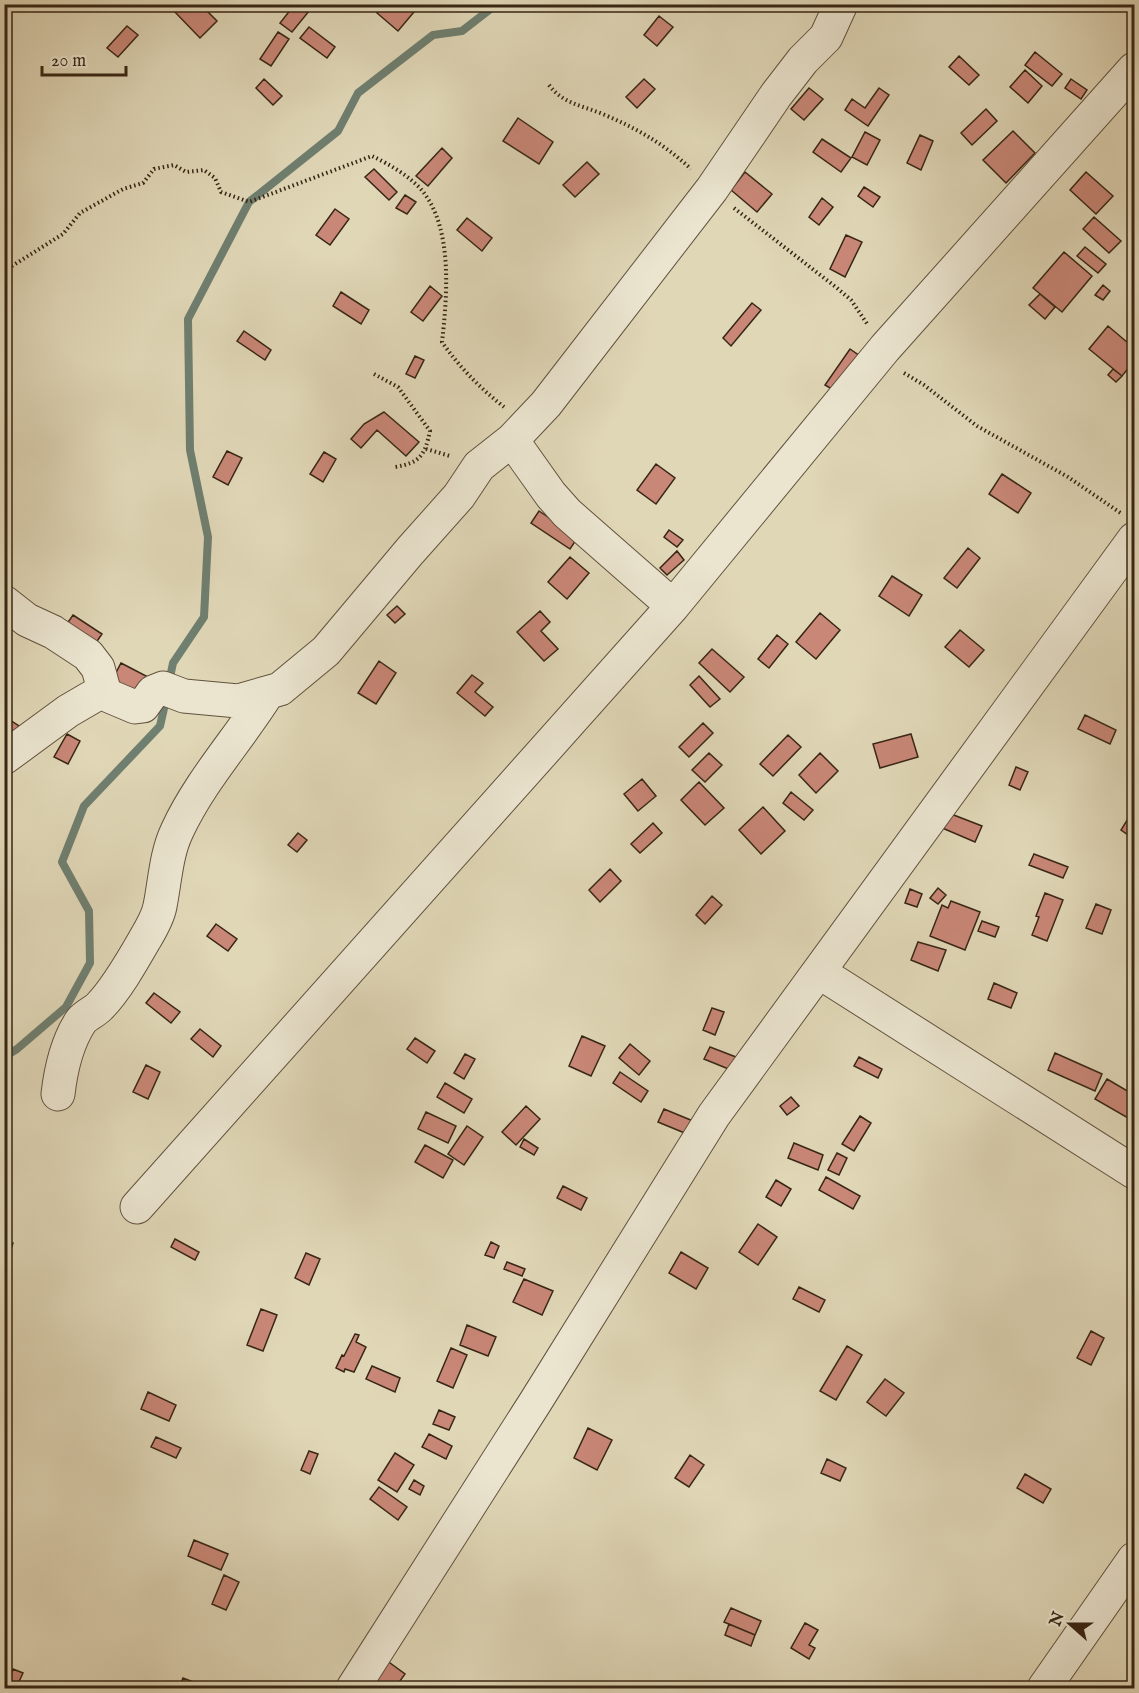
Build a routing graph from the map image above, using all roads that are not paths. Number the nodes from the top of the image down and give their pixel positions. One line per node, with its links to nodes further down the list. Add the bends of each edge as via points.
1 (841, 4): 3 (street, via 826,37 776,95 712,189 546,404)
2 (1134, 69): 6 (street, via 885,348)
3 (519, 432): 6 (street, via 551,495); 8 (street, via 479,466 459,496 326,651 280,689)
4 (1130, 528): 10 (street)
5 (4, 602): 7 (street, via 88,655 98,668)
6 (673, 606): 13 (street)
7 (104, 690): 8 (street, via 135,707 143,706 153,692 163,688 184,696 238,701); 9 (street)
8 (267, 694): 11 (street, via 190,805 176,833 159,909 146,938 99,1007 83,1018 74,1032 61,1068)
9 (4, 758)
10 (819, 972): 12 (street); 15 (street, via 714,1115)
11 (58, 1094)
12 (1134, 1172)
13 (136, 1207)
14 (1134, 1559): 16 (street)
15 (352, 1689)
16 (1044, 1689)

